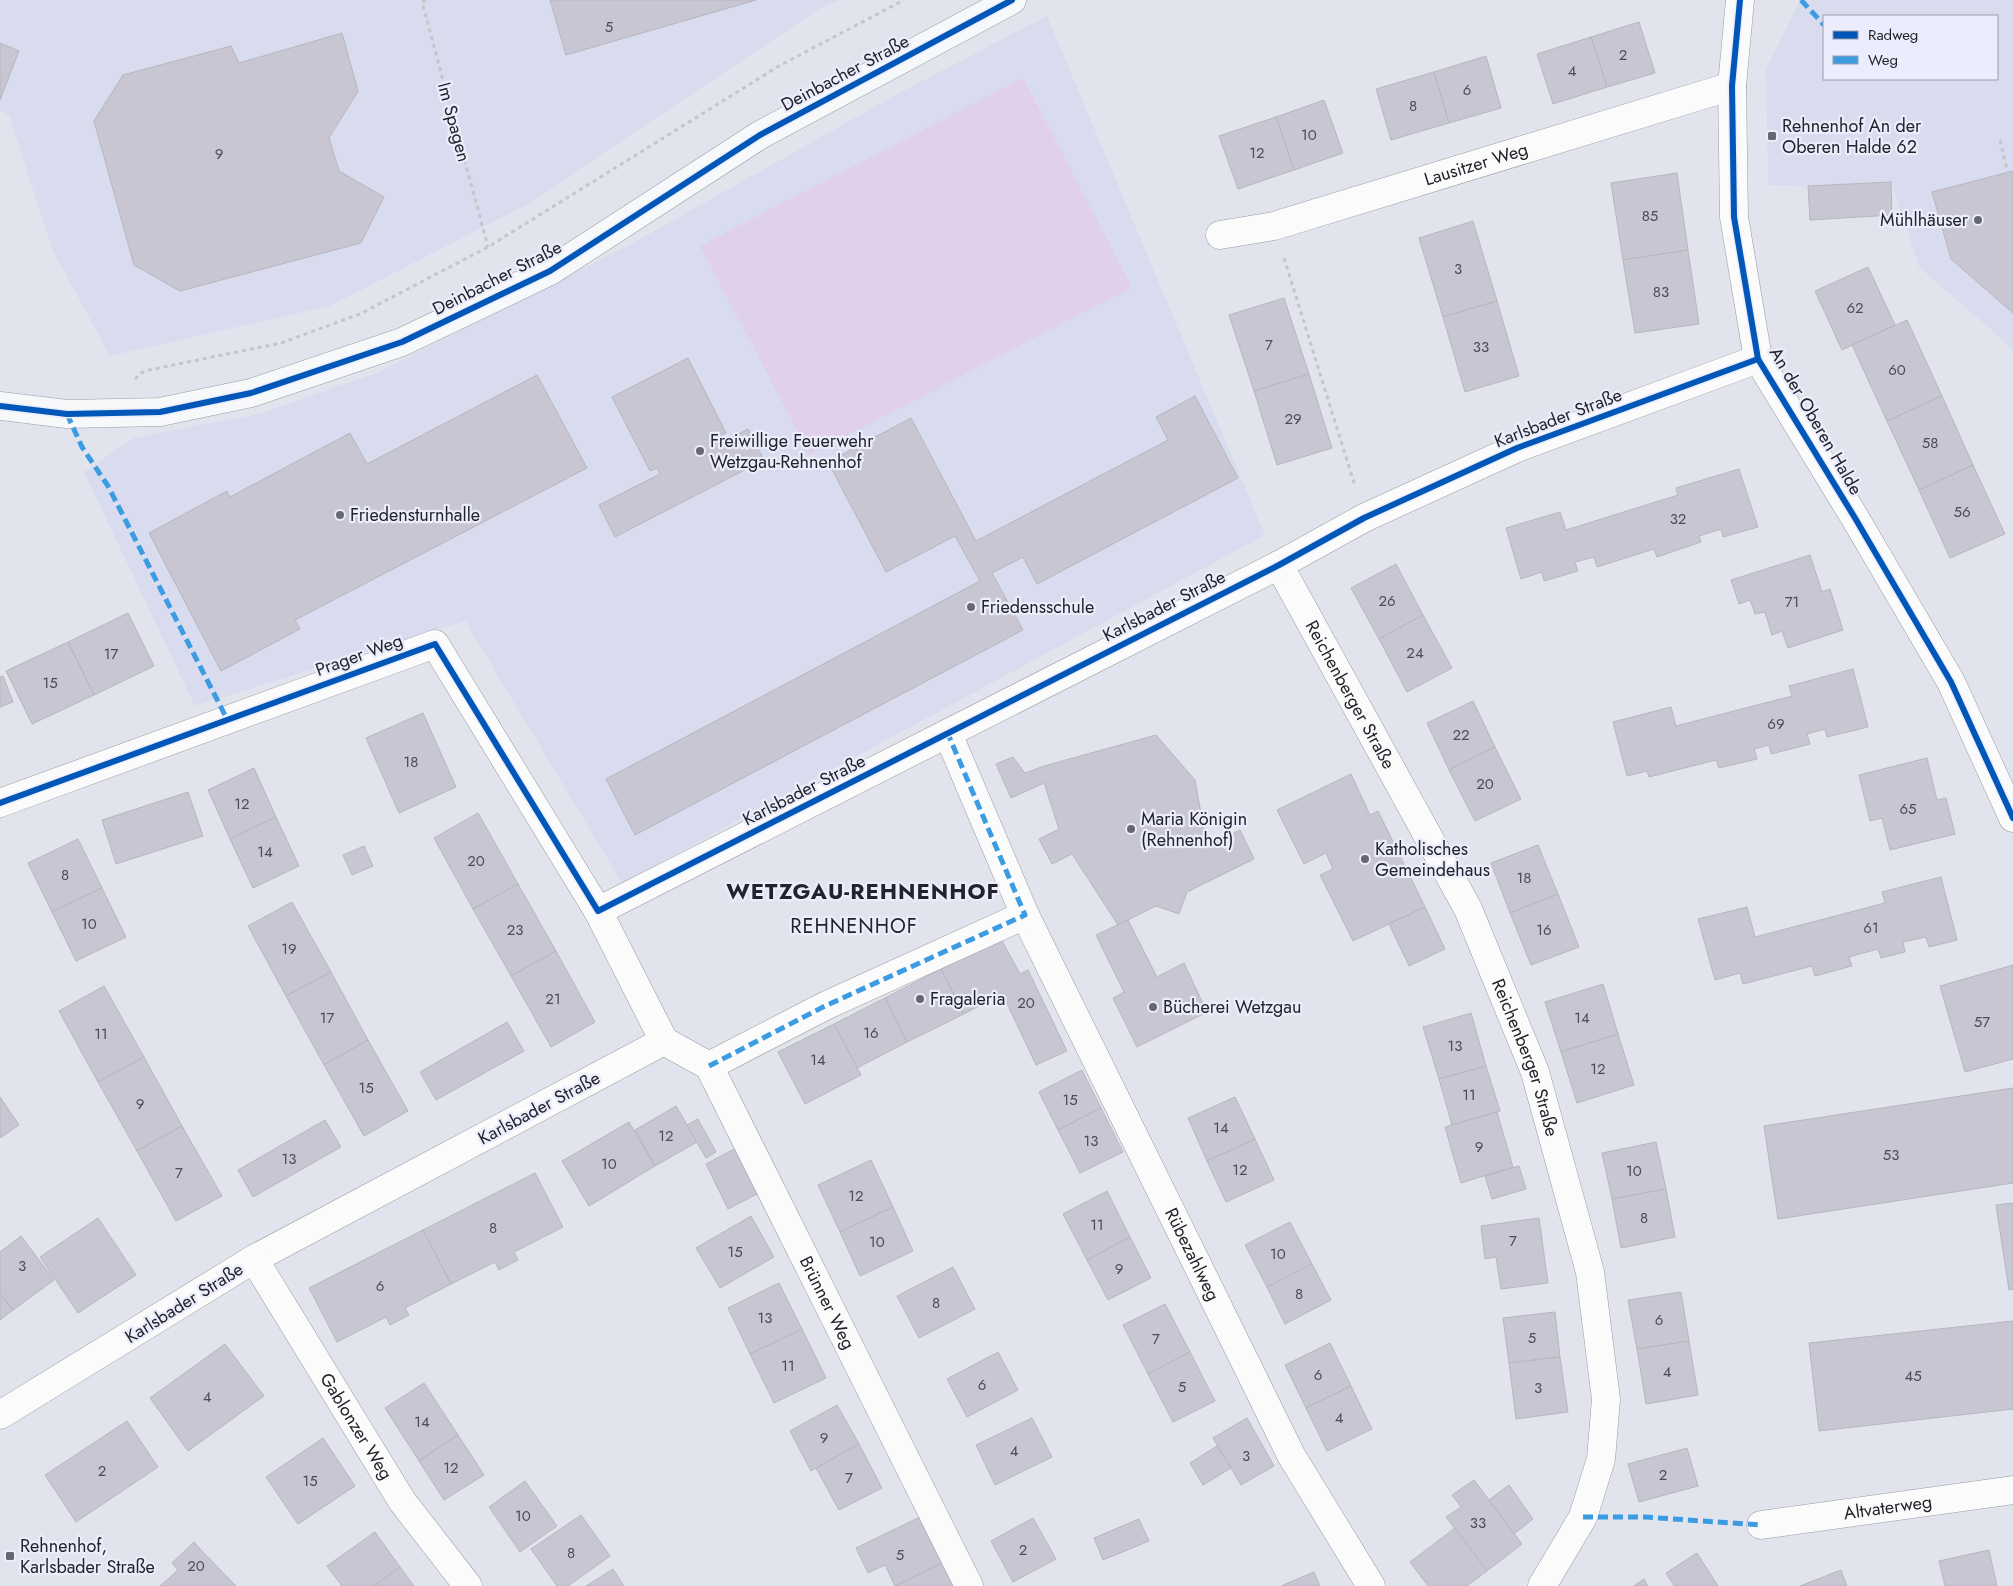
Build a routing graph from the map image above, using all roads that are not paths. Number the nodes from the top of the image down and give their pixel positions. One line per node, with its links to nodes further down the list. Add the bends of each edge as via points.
1 (1012, 0): 6 (street, Deinbacher Straße, via 760,135 550,271 402,342 251,393 160,412 67,414)
2 (1740, 0): 3 (street, An der Oberen Halde)
3 (1732, 86): 4 (street, Lausitzer Weg, via 1274,226); 5 (street, An der Oberen Halde, via 1734,217)
4 (1220, 235)
5 (1758, 359): 7 (street, Karlsbader Straße, via 1517,448 1364,518); 10 (street, An der Oberen Halde, via 1856,518 1951,682)
6 (0, 406)
7 (1279, 565): 8 (street, Karlsbader Straße); 22 (street, Reichenberger Straße, via 1468,909 1535,1072 1590,1272 1606,1399 1601,1459 1582,1517)
8 (948, 734): 11 (street, Karlsbader Straße); 12 (street)
9 (0, 803): 11 (street, Prager Weg, via 436,644)
10 (2013, 818)
11 (598, 910): 13 (street)
12 (1025, 915): 14 (street, via 826,1006); 21 (street, Rübezahlweg, via 1291,1456)
13 (664, 1041): 14 (street); 15 (street, Karlsbader Straße)
14 (709, 1066): 20 (street, Brünner Weg)
15 (254, 1260): 16 (street, Karlsbader Straße); 19 (street, Gablonzer Weg, via 402,1501)
16 (0, 1415)
17 (2013, 1490): 18 (street, Altvaterweg)
18 (1761, 1525)
19 (468, 1586)
20 (969, 1586)
21 (1371, 1586)
22 (1542, 1586)

